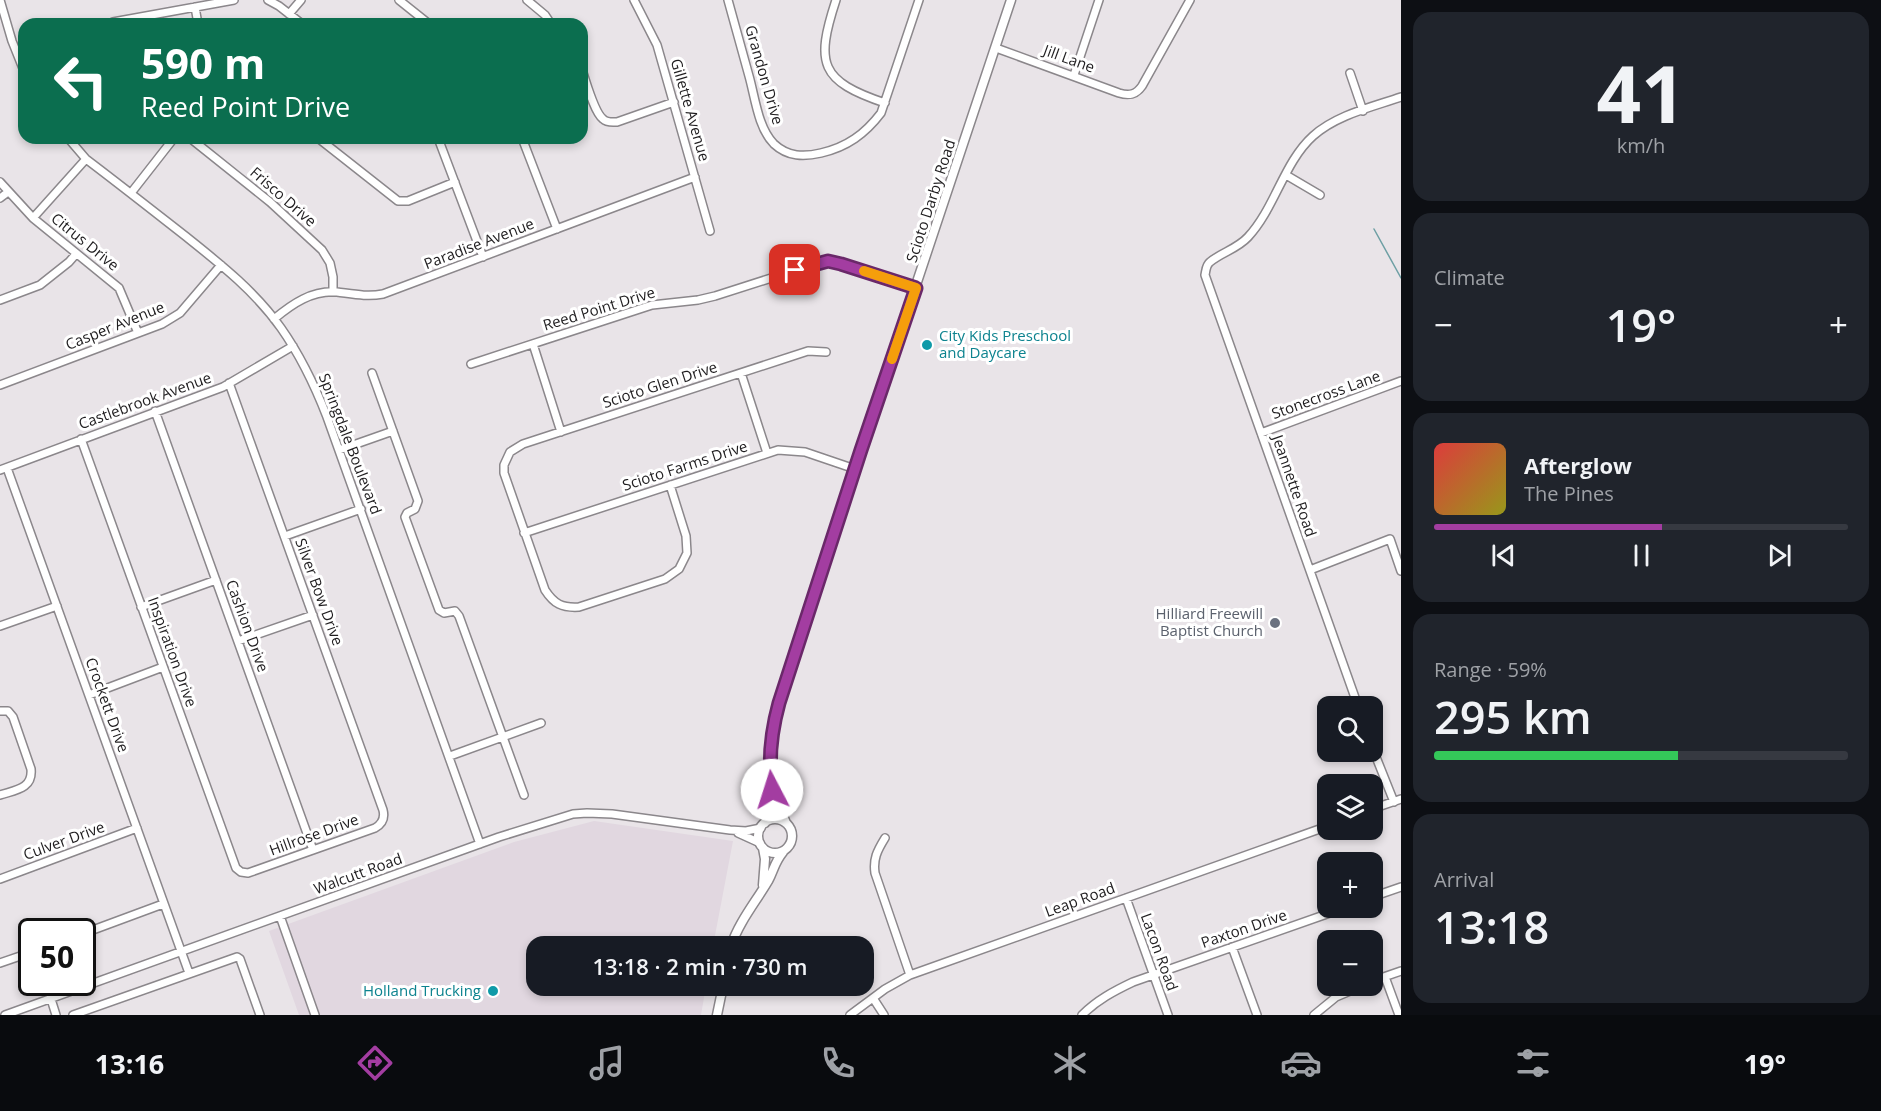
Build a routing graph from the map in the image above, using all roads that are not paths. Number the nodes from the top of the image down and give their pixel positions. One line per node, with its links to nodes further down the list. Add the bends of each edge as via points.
1 (0, 0): 22 (street)
2 (234, 0): 14 (street)
3 (268, 0): 15 (street)
4 (301, 0): 15 (street)
5 (400, 0): 19 (street)
6 (527, 0): 20 (street)
7 (634, 0): 27 (street, Gillette Avenue, via 657,45)
8 (728, 0): 28 (street, Grandon Drive, via 764,127 772,142 784,151 809,156 841,147 863,134)
9 (836, 0): 28 (street, via 824,42 830,70 848,89)
10 (920, 0): 28 (street)
11 (1011, 0): 21 (main road, Scioto Darby Road)
12 (1099, 0): 24 (street)
13 (1191, 0): 24 (street, Jill Lane, via 1139,91 1126,95)
14 (195, 7): 16 (street); 17 (street)
15 (289, 14): 18 (street)
16 (140, 18)
17 (197, 18)
18 (294, 18)
19 (422, 18)
20 (547, 18)
21 (996, 48): 24 (street, Jill Lane); 51 (main road, Scioto Darby Road)
22 (18, 56)
23 (1350, 74): 29 (street)
24 (1074, 75)
25 (588, 86): 27 (street, via 602,119 609,122)
26 (1401, 97): 29 (street)
27 (674, 102): 38 (street, Gillette Avenue)
28 (885, 104)
29 (1363, 111): 37 (street, via 1335,120 1314,135 1304,144)
30 (73, 144): 36 (street, Springdale Boulevard)
31 (169, 144): 42 (street)
32 (198, 144): 52 (street, Frisco Drive, via 322,250 330,263)
33 (326, 144): 40 (street, via 398,201 408,201)
34 (440, 144): 40 (street)
35 (524, 144): 46 (street)
36 (86, 159): 42 (street, Springdale Boulevard); 45 (street)
37 (1286, 175): 43 (street); 68 (street, Jeannette Road, via 1254,230 1238,246 1210,262 1205,274)
38 (695, 177): 46 (street, Paradise Avenue); 47 (street, Gillette Avenue)
39 (0, 182): 41 (street, Citrus Drive)
40 (455, 182): 49 (street)
41 (8, 192): 44 (street); 45 (street, Citrus Drive)
42 (131, 193): 50 (street, Springdale Boulevard)
43 (1320, 195)
44 (0, 198)
45 (33, 218): 48 (street, Citrus Drive)
46 (557, 229): 49 (street, Paradise Avenue)
47 (710, 231)
48 (75, 254): 53 (street, via 40,285); 55 (street, Citrus Drive, via 119,288)
49 (483, 257): 52 (street, Paradise Avenue, via 383,294 370,297)
50 (221, 265): 54 (street, Springdale Boulevard); 55 (street, Casper Avenue, via 180,313)
51 (916, 288): 56 (street, Reed Point Drive, via 828,261 715,296 652,305); 73 (main road, Scioto Darby Road)
52 (333, 292): 54 (street, Paradise Avenue, via 294,303)
53 (0, 300)
54 (274, 319): 57 (street, Springdale Boulevard)
55 (138, 333): 64 (street, Casper Avenue)
56 (533, 344): 59 (street, Reed Point Drive); 67 (street)
57 (293, 346): 63 (street, Castlebrook Avenue); 70 (street, Springdale Boulevard, via 313,382)
58 (826, 352): 61 (street, Scioto Glen Drive, via 808,351)
59 (471, 364)
60 (372, 373): 66 (street)
61 (741, 373): 67 (street, Scioto Glen Drive); 71 (street)
62 (1401, 381): 68 (street, Stonecross Lane)
63 (230, 383): 65 (street, Castlebrook Avenue); 77 (street, Silver Bow Drive)
64 (0, 385)
65 (155, 411): 69 (street, Castlebrook Avenue); 80 (street, Cashion Drive)
66 (393, 431): 70 (street); 91 (street, via 418,501 405,518 439,610 455,611 459,616)
67 (561, 432): 76 (street, Scioto Glen Drive, via 518,446 507,458 504,473)
68 (1261, 433): 78 (street, Jeannette Road)
69 (81, 439): 72 (street, Castlebrook Avenue); 82 (street, Inspiration Drive)
70 (339, 450): 75 (street, Springdale Boulevard)
71 (767, 453): 73 (street, Scioto Farms Drive, via 805,452); 74 (street, Scioto Farms Drive)
72 (4, 469): 81 (street, Crockett Drive)
73 (855, 469): 94 (main road, Scioto Darby Road, via 774,722)
74 (670, 485): 76 (street, Scioto Farms Drive); 76 (street, via 687,536 687,554 680,569 665,579 579,607 558,605 545,590)
75 (361, 509): 77 (street); 92 (street, Springdale Boulevard)
76 (524, 533)
77 (285, 536): 83 (street, Silver Bow Drive)
78 (1310, 570): 79 (street, via 1390,539); 88 (street, Jeannette Road)
79 (1401, 571)
80 (216, 580): 82 (street); 85 (street, Cashion Drive)
81 (57, 606): 84 (street); 87 (street, Crockett Drive)
82 (141, 606): 86 (street, Inspiration Drive)
83 (313, 615): 85 (street); 98 (street, Silver Bow Drive)
84 (0, 626)
85 (238, 642): 107 (street, Cashion Drive)
86 (163, 667): 87 (street); 109 (street, Inspiration Drive, via 232,858)
87 (89, 695): 101 (street, Crockett Drive)
88 (1355, 696)
89 (0, 711): 95 (street, via 8,711 13,717 32,776 23,787)
90 (541, 723): 91 (street)
91 (503, 737): 92 (street); 96 (street)
92 (450, 756): 105 (street, Springdale Boulevard)
93 (1379, 762): 97 (street)
94 (772, 790): 99 (main road, Scioto Darby Road); 100 (main road, Scioto Darby Road, via 771,814)
95 (0, 795)
96 (524, 795)
97 (1397, 800)
98 (383, 810): 107 (street, Hillrose Drive, via 380,825)
99 (786, 824): 100 (main road, via 776,819); 108 (main road, via 792,839)
100 (763, 825): 103 (street, Walcutt Road, via 746,831); 106 (main road, via 759,833)
101 (137, 828): 110 (street, Culver Drive); 115 (street, Crockett Drive)
102 (1317, 829): 114 (street, Leap Road)
103 (730, 830): 105 (street, Walcutt Road, via 587,813); 106 (street, Walcutt Road)
104 (885, 838): 126 (street, via 876,852 875,873)
105 (480, 844): 116 (street, Walcutt Road)
106 (762, 846): 108 (main road, via 772,853); 112 (main road)
107 (313, 850): 109 (street, Hillrose Drive, via 248,873)
108 (783, 852): 112 (main road)
109 (241, 872)
110 (0, 879)
111 (1401, 887): 113 (street)
112 (763, 888): 119 (main road)
113 (1383, 893)
114 (1126, 898): 126 (street, Leap Road); 127 (street, Lacon Road)
115 (163, 904): 118 (street); 121 (street, Crockett Drive)
116 (280, 916): 121 (street, Walcutt Road); 137 (street)
117 (1317, 917): 120 (street, Paxton Drive)
118 (96, 929)
119 (735, 936)
120 (1232, 947): 127 (street, Paxton Drive); 143 (street)
121 (181, 952): 125 (street, Crockett Drive); 132 (street, Walcutt Road)
122 (18, 957): 123 (street)
123 (0, 963)
124 (1401, 971): 128 (street)
125 (189, 973): 135 (street); 136 (street, via 237,957)
126 (910, 975): 131 (street, Leap Road)
127 (1153, 975): 141 (street, Paxton Drive, via 1114,991); 142 (street, Lacon Road)
128 (1385, 977): 145 (street)
129 (721, 996): 138 (main road)
130 (1340, 996): 144 (street)
131 (873, 998): 139 (street, Leap Road); 140 (street)
132 (51, 999): 133 (street, Walcutt Road); 134 (street)
133 (5, 1015)
134 (56, 1015)
135 (73, 1015)
136 (260, 1015)
137 (315, 1015)
138 (717, 1015)
139 (850, 1015)
140 (885, 1015)
141 (1082, 1015)
142 (1168, 1015)
143 (1257, 1015)
144 (1314, 1015)
145 (1399, 1015)

